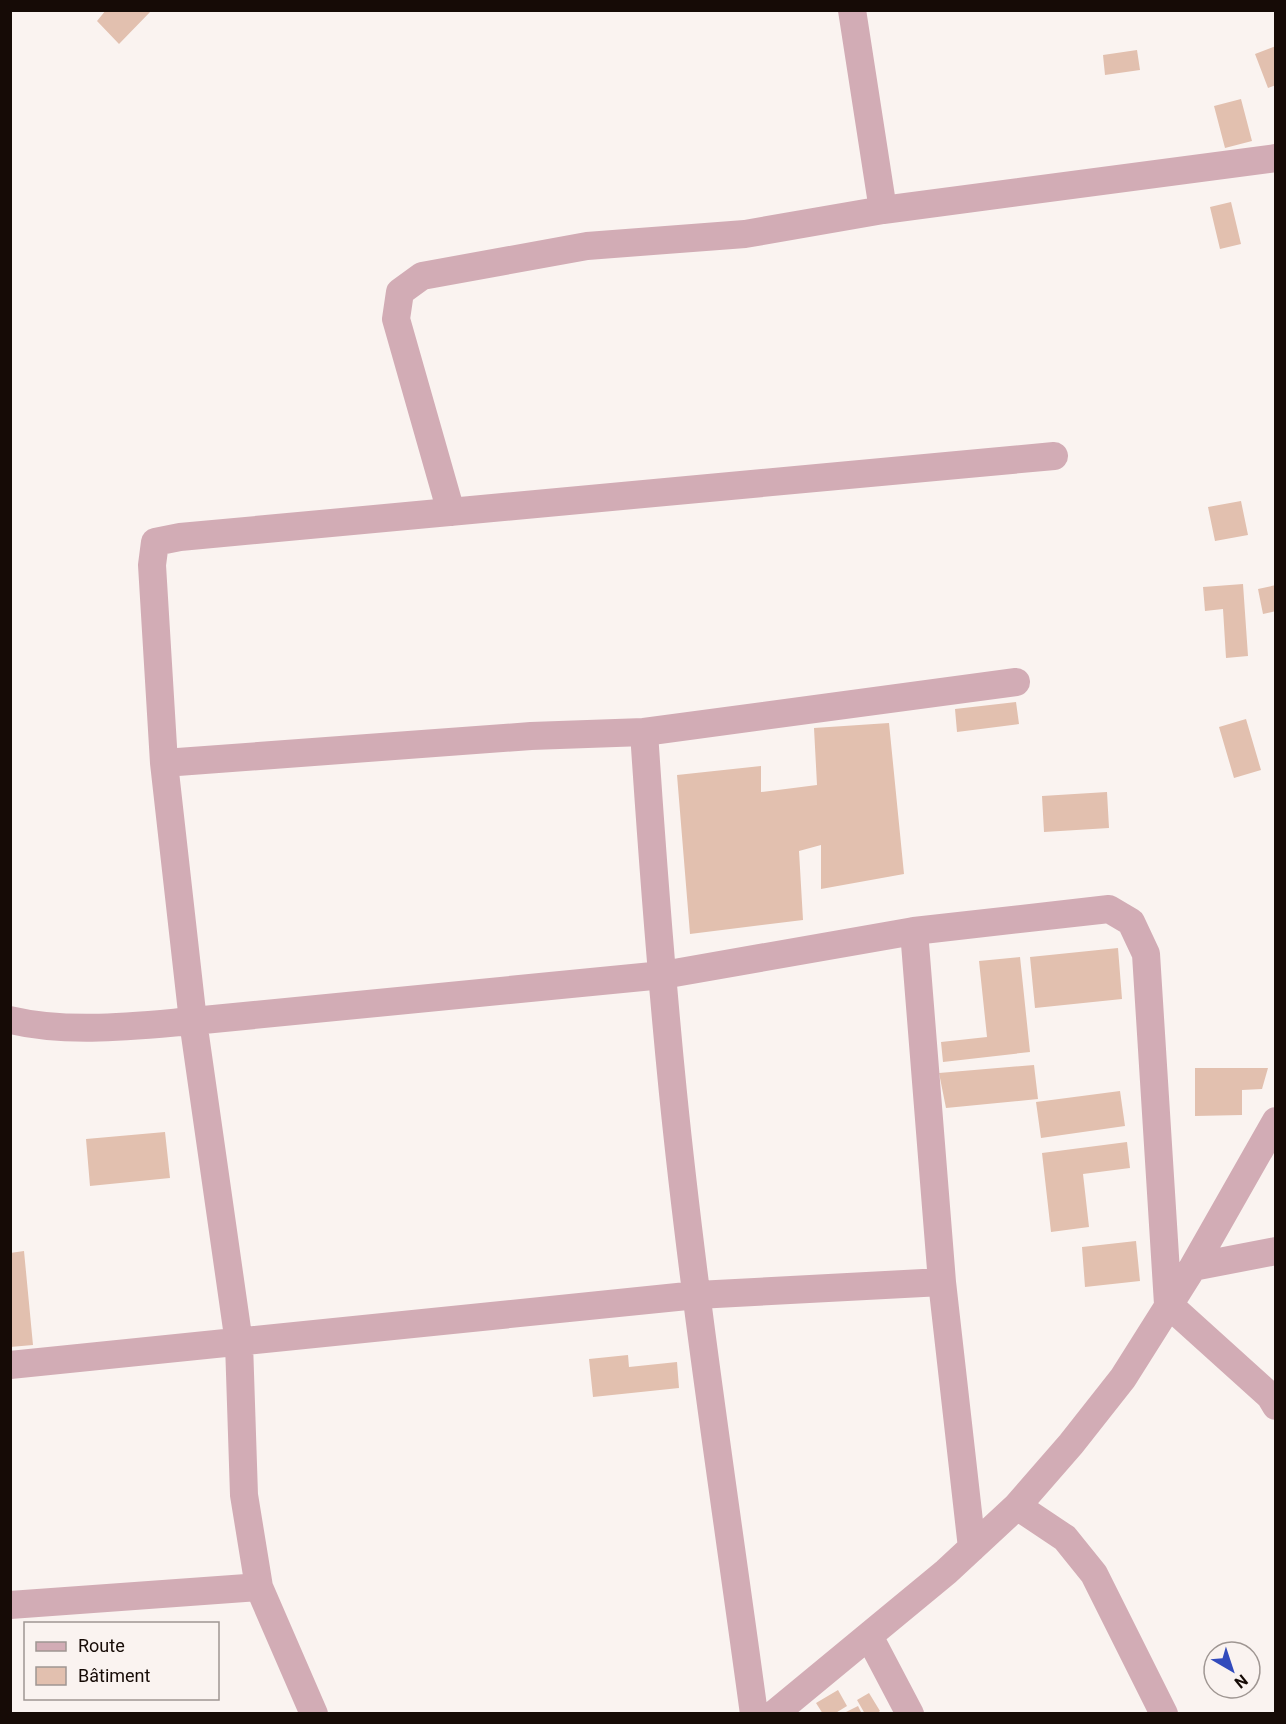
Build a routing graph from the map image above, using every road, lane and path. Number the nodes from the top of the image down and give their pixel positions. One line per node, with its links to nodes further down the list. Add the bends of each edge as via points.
1 (852, 10): 3 (street)
2 (1275, 158): 3 (street)
3 (883, 210): 5 (street, via 745,234 587,246 422,276 400,292 396,320)
4 (1054, 456): 5 (street)
5 (451, 513): 8 (street, via 155,542 152,565)
6 (1016, 682): 7 (street)
7 (644, 732): 8 (street, via 531,736); 10 (street)
8 (164, 763): 12 (street)
9 (914, 931): 10 (street); 16 (street); 18 (street, via 1110,909 1131,922 1146,954)
10 (663, 975): 12 (street); 17 (street)
11 (10, 1020): 12 (street, via 112,1027)
12 (193, 1021): 19 (street)
13 (1275, 1121): 15 (street)
14 (1275, 1251): 15 (street)
15 (1193, 1267): 18 (street)
16 (942, 1282): 17 (street); 23 (street)
17 (698, 1295): 19 (street); 28 (street)
18 (1168, 1304): 21 (street, via 1270,1396); 22 (street, via 1123,1378)
19 (239, 1343): 20 (street); 24 (street, via 243,1495)
20 (10, 1365)
21 (1275, 1406)
22 (1017, 1506): 23 (street); 31 (street, via 1065,1538 1094,1574)
23 (972, 1548): 26 (street)
24 (259, 1587): 25 (street); 27 (street)
25 (10, 1605)
26 (869, 1636): 29 (street); 30 (street)
27 (314, 1713)
28 (754, 1713)
29 (774, 1713)
30 (910, 1713)
31 (1164, 1713)

